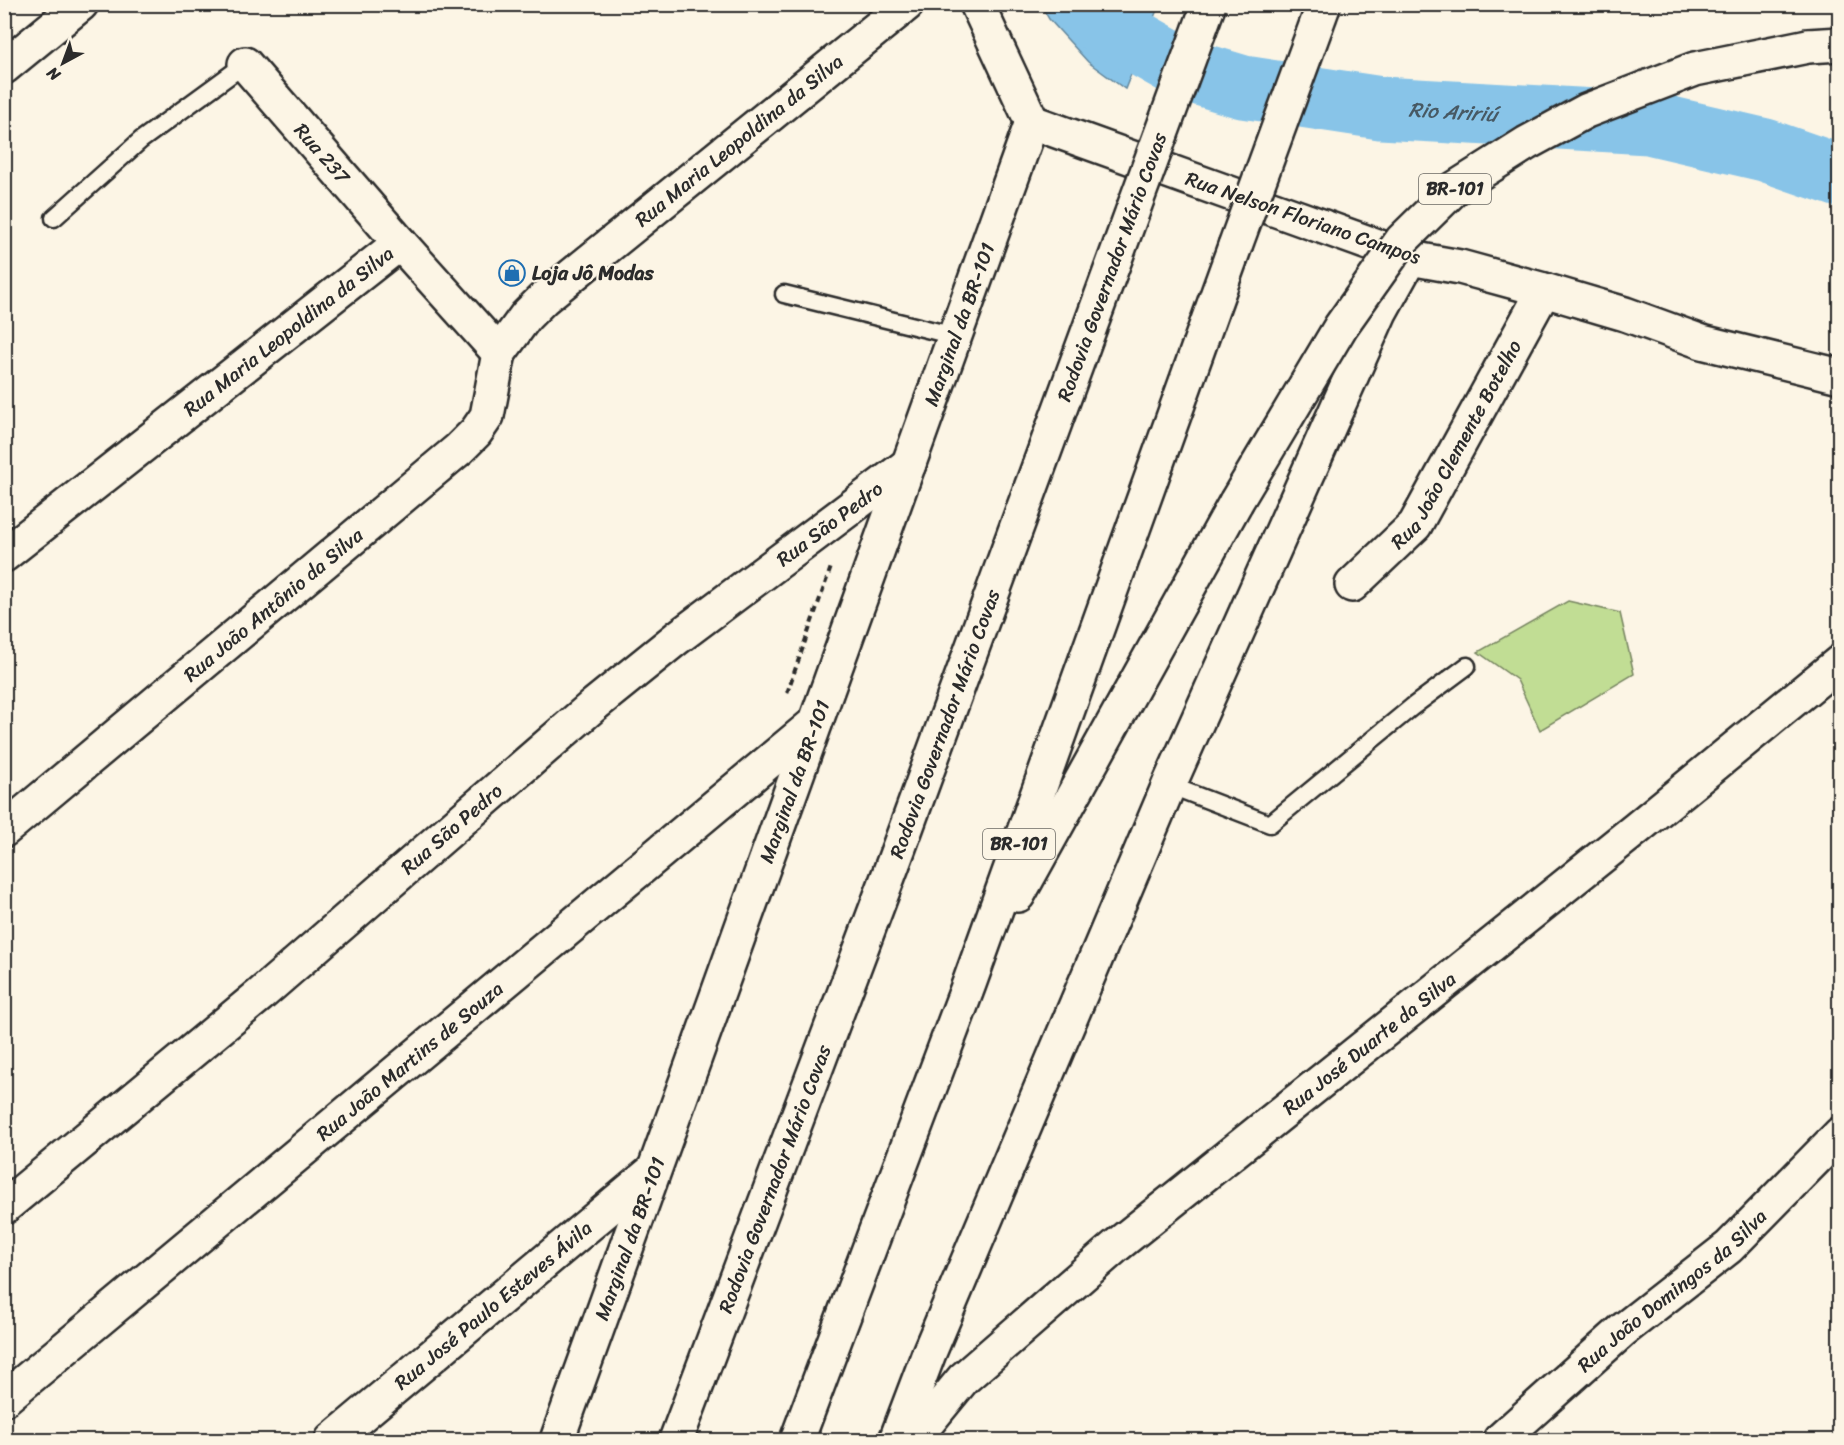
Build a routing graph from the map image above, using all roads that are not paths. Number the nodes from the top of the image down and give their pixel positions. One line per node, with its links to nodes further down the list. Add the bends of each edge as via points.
1 (81, 4): 8 (main road)
2 (907, 4): 16 (main road, Rua Maria Leopoldina da Silva, via 543,299)
3 (977, 4): 9 (main road)
4 (1209, 4): 33 (main road, Rodovia Governador Mário Covas, bridge, via 890,873)
5 (1324, 4): 26 (main road, BR-101, bridge)
6 (1824, 45): 26 (main road, BR-101, bridge, via 1695,69 1586,111 1454,189 1402,240 1341,326 1236,502)
7 (245, 64): 10 (lane, via 141,140); 11 (main road, Rua 237)
8 (4, 67)
9 (1032, 122): 12 (main road, Rua Nelson Floriano Campos); 15 (main road, Marginal da BR-101)
10 (54, 218)
11 (400, 243): 16 (main road, Rua Maria Leopoldina da Silva); 19 (main road, Rua Maria Leopoldina da Silva)
12 (1410, 258): 13 (main road, Rua Nelson Floriano Campos); 24 (main road, via 1380,312)
13 (1544, 290): 17 (main road, Rua Nelson Floriano Campos, via 1702,342); 20 (main road, Rua João Clemente Botelho, via 1415,525)
14 (784, 294): 15 (lane)
15 (956, 336): 18 (main road, Marginal da BR-101)
16 (499, 352): 25 (main road, Rua João Antônio da Silva, via 487,416 476,432)
17 (1839, 376)
18 (909, 464): 23 (main road, Marginal da BR-101); 29 (main road, Rua São Pedro, via 594,705 260,995)
19 (4, 555)
20 (1352, 585)
21 (1839, 662): 36 (main road, Rua José Duarte da Silva, via 1116,1246 963,1378)
22 (1467, 666): 24 (lane, via 1270,824)
23 (815, 723): 28 (main road, Marginal da BR-101); 30 (main road, Rua João Martins de Souza)
24 (1169, 785): 35 (main road, via 929,1353)
25 (4, 830)
26 (969, 984): 34 (main road, BR-101)
27 (1839, 1134): 37 (main road, Rua João Domingos da Silva, via 1728,1247 1623,1330)
28 (654, 1171): 31 (main road, Rua José Paulo Esteves Ávila); 32 (main road, Marginal da BR-101)
29 (4, 1207)
30 (4, 1399)
31 (332, 1440)
32 (557, 1440)
33 (676, 1440)
34 (797, 1440)
35 (896, 1440)
36 (913, 1440)
37 (1500, 1440)

